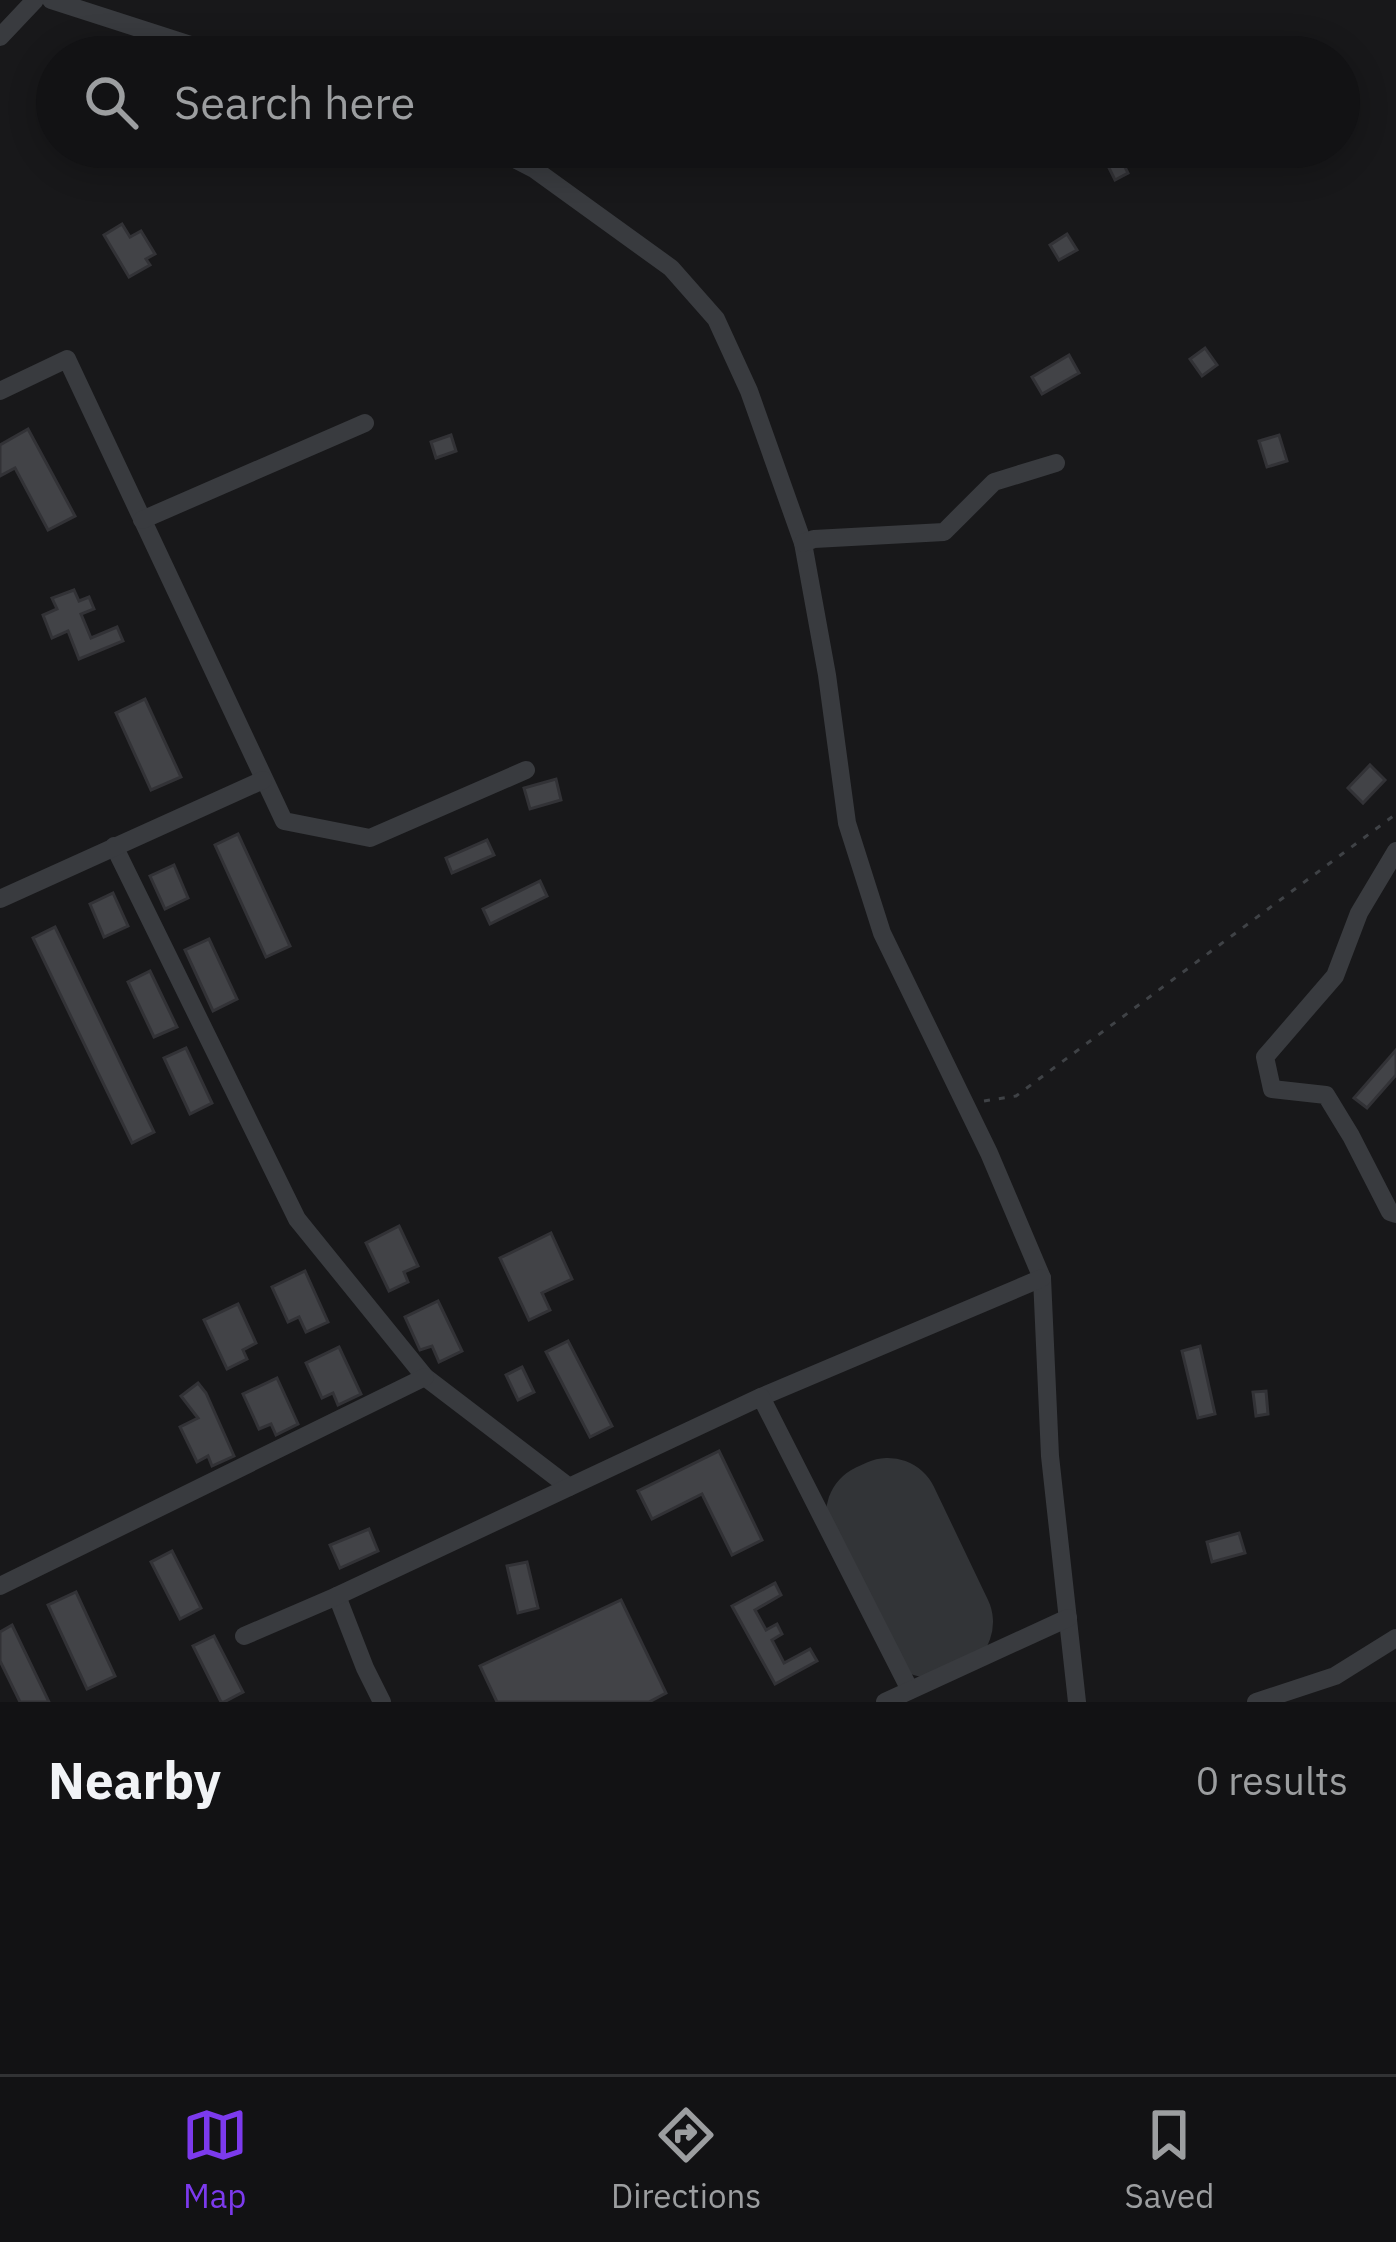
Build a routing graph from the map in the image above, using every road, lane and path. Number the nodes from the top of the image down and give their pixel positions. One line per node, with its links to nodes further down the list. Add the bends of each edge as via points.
1 (34, 0): 4 (street)
2 (51, 0): 3 (street)
3 (163, 36)
4 (0, 37)
5 (532, 168): 10 (street, via 671,268 716,319)
6 (0, 392): 9 (street, via 68,359)
7 (365, 423): 9 (street)
8 (1056, 463): 10 (street, via 994,482 944,532)
9 (142, 520): 12 (street)
10 (803, 543): 17 (street, via 847,823 882,933)
11 (526, 770): 12 (street, via 370,838 284,821)
12 (263, 780): 14 (street)
13 (1396, 814): 17 (path, via 1016,1096)
14 (114, 846): 16 (street); 20 (street, via 297,1219)
15 (1396, 851): 18 (street, via 1335,976 1265,1058 1272,1089 1326,1095)
16 (0, 899)
17 (964, 1104): 19 (street)
18 (1396, 1214)
19 (1042, 1278): 21 (street); 25 (street)
20 (425, 1377): 22 (street); 23 (street)
21 (761, 1397): 22 (street); 28 (street)
22 (569, 1487): 24 (street)
23 (0, 1586)
24 (337, 1596): 26 (street); 29 (street)
25 (1068, 1618): 28 (street); 31 (street)
26 (244, 1636)
27 (1396, 1638): 32 (street, via 1335,1676)
28 (910, 1690): 30 (street)
29 (382, 1702)
30 (885, 1702)
31 (1077, 1702)
32 (1256, 1702)

